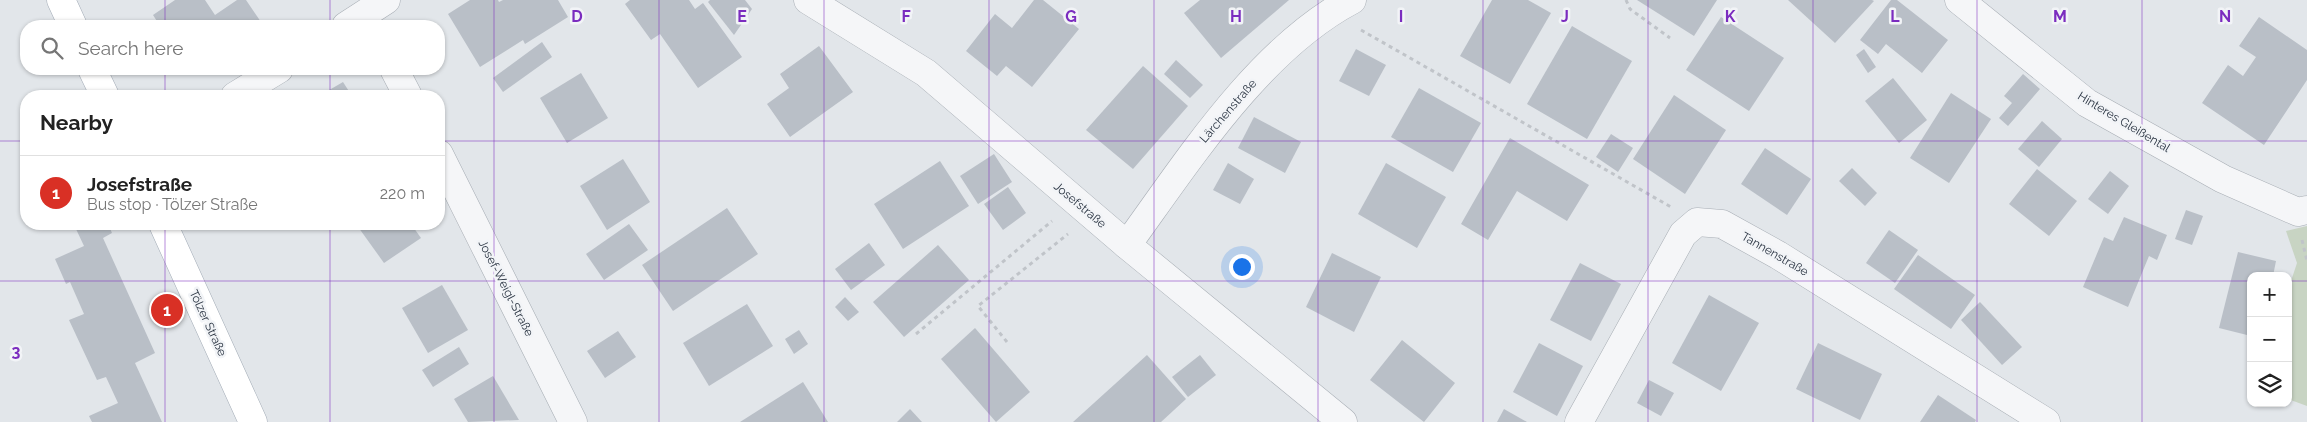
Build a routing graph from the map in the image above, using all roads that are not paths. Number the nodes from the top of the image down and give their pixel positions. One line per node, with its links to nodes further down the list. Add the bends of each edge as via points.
1 (61, 0): 5 (main road)
2 (808, 0): 15 (street, Josefstraße, via 926,73)
3 (1959, 0): 13 (street, Hinteres Gleißental, via 2087,103 2223,179 2298,212)
4 (1341, 6): 15 (street, Lärchenstraße, via 1279,54 1210,130)
5 (70, 20)
6 (95, 75): 9 (main road)
7 (269, 75): 10 (street)
8 (397, 75): 11 (street)
9 (102, 90)
10 (245, 90)
11 (405, 90)
12 (445, 166): 17 (street, Josef-Weigl-Straße)
13 (2307, 210)
14 (166, 230): 16 (main road, Tölzer Straße)
15 (1128, 245): 18 (street, Josefstraße)
16 (252, 422)
17 (573, 422)
18 (1343, 422)
19 (1579, 422): 20 (street, Tannenstraße, via 1683,234 1697,222 1722,224 1778,255)
20 (2046, 422)

